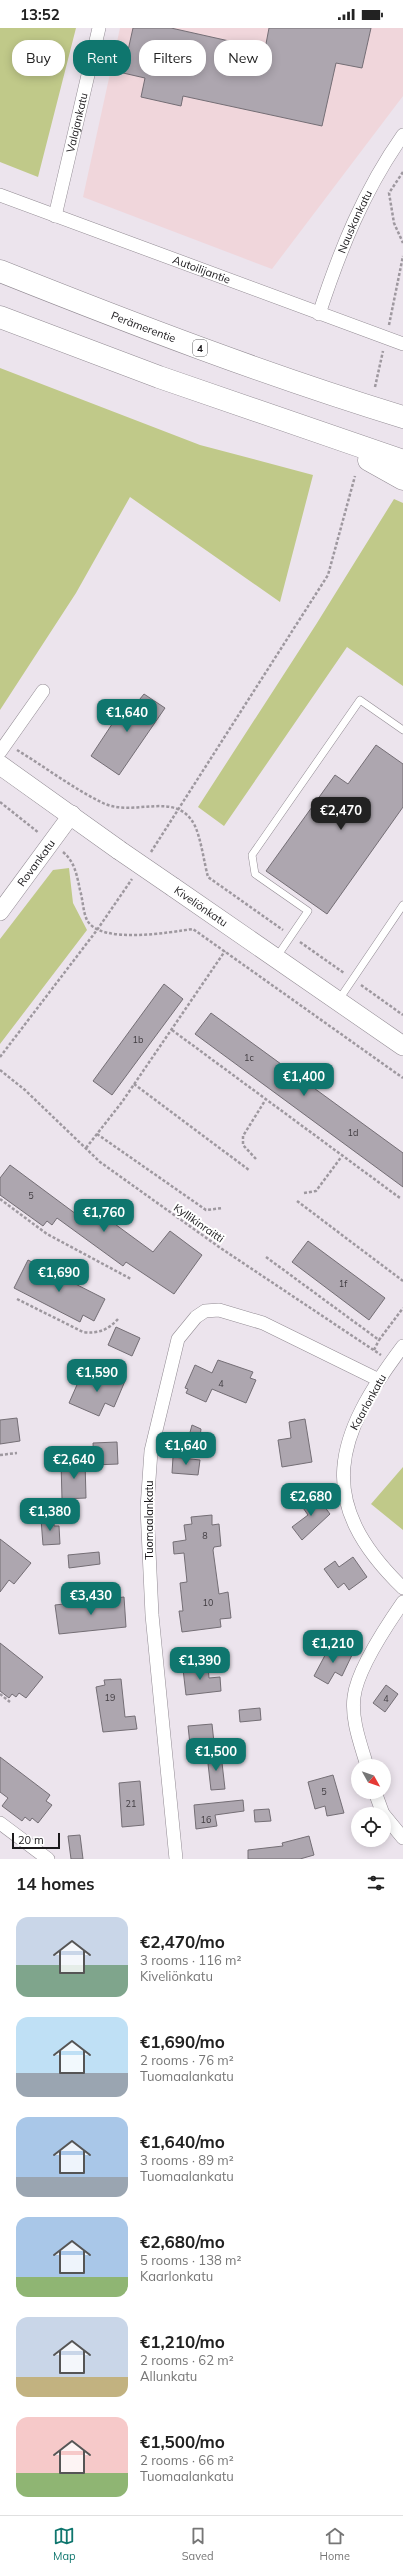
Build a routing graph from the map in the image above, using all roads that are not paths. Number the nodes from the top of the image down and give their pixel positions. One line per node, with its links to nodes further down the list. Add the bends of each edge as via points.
1 (99, 28): 4 (street, Valajankatu)
2 (403, 135): 6 (street, Nauskankatu, via 371,185 339,253)
3 (0, 195): 4 (street, Autoilijantie)
4 (55, 216): 6 (street, Autoilijantie)
5 (0, 271): 9 (highway, Perämerentie / 4, via 182,342)
6 (318, 314): 8 (street, Autoilijantie)
7 (0, 317): 10 (highway)
8 (403, 344)
9 (403, 417)
10 (332, 438): 11 (highway); 12 (highway)
11 (403, 461)
12 (403, 479)
13 (43, 691): 15 (street)
14 (403, 730): 20 (lane, via 360,700 252,855 255,874 308,911)
15 (3, 747)
16 (0, 765): 17 (main road, Kiveliönkatu)
17 (72, 814): 19 (street, Rovankatu); 20 (main road, Kiveliönkatu, bridge, via 119,850)
18 (403, 905): 21 (lane)
19 (0, 912)
20 (276, 958): 21 (main road, Kiveliönkatu)
21 (337, 1001): 22 (main road, Kiveliönkatu)
22 (403, 1046)
23 (403, 1346): 24 (street, Kaarlonkatu)
24 (379, 1380): 25 (street, Kaarlonkatu, via 352,1428 343,1461 342,1487 348,1509 366,1544 386,1572); 32 (street, Tuomaalankatu, via 263,1323 219,1310 205,1311 196,1317 178,1339 151,1451 147,1508 152,1615)
25 (403, 1588)
26 (403, 1602): 27 (street, via 359,1676 354,1698 355,1721)
27 (365, 1759)
28 (0, 1823): 31 (street)
29 (391, 1823): 30 (street)
30 (403, 1838)
31 (48, 1859)
32 (176, 1859)

